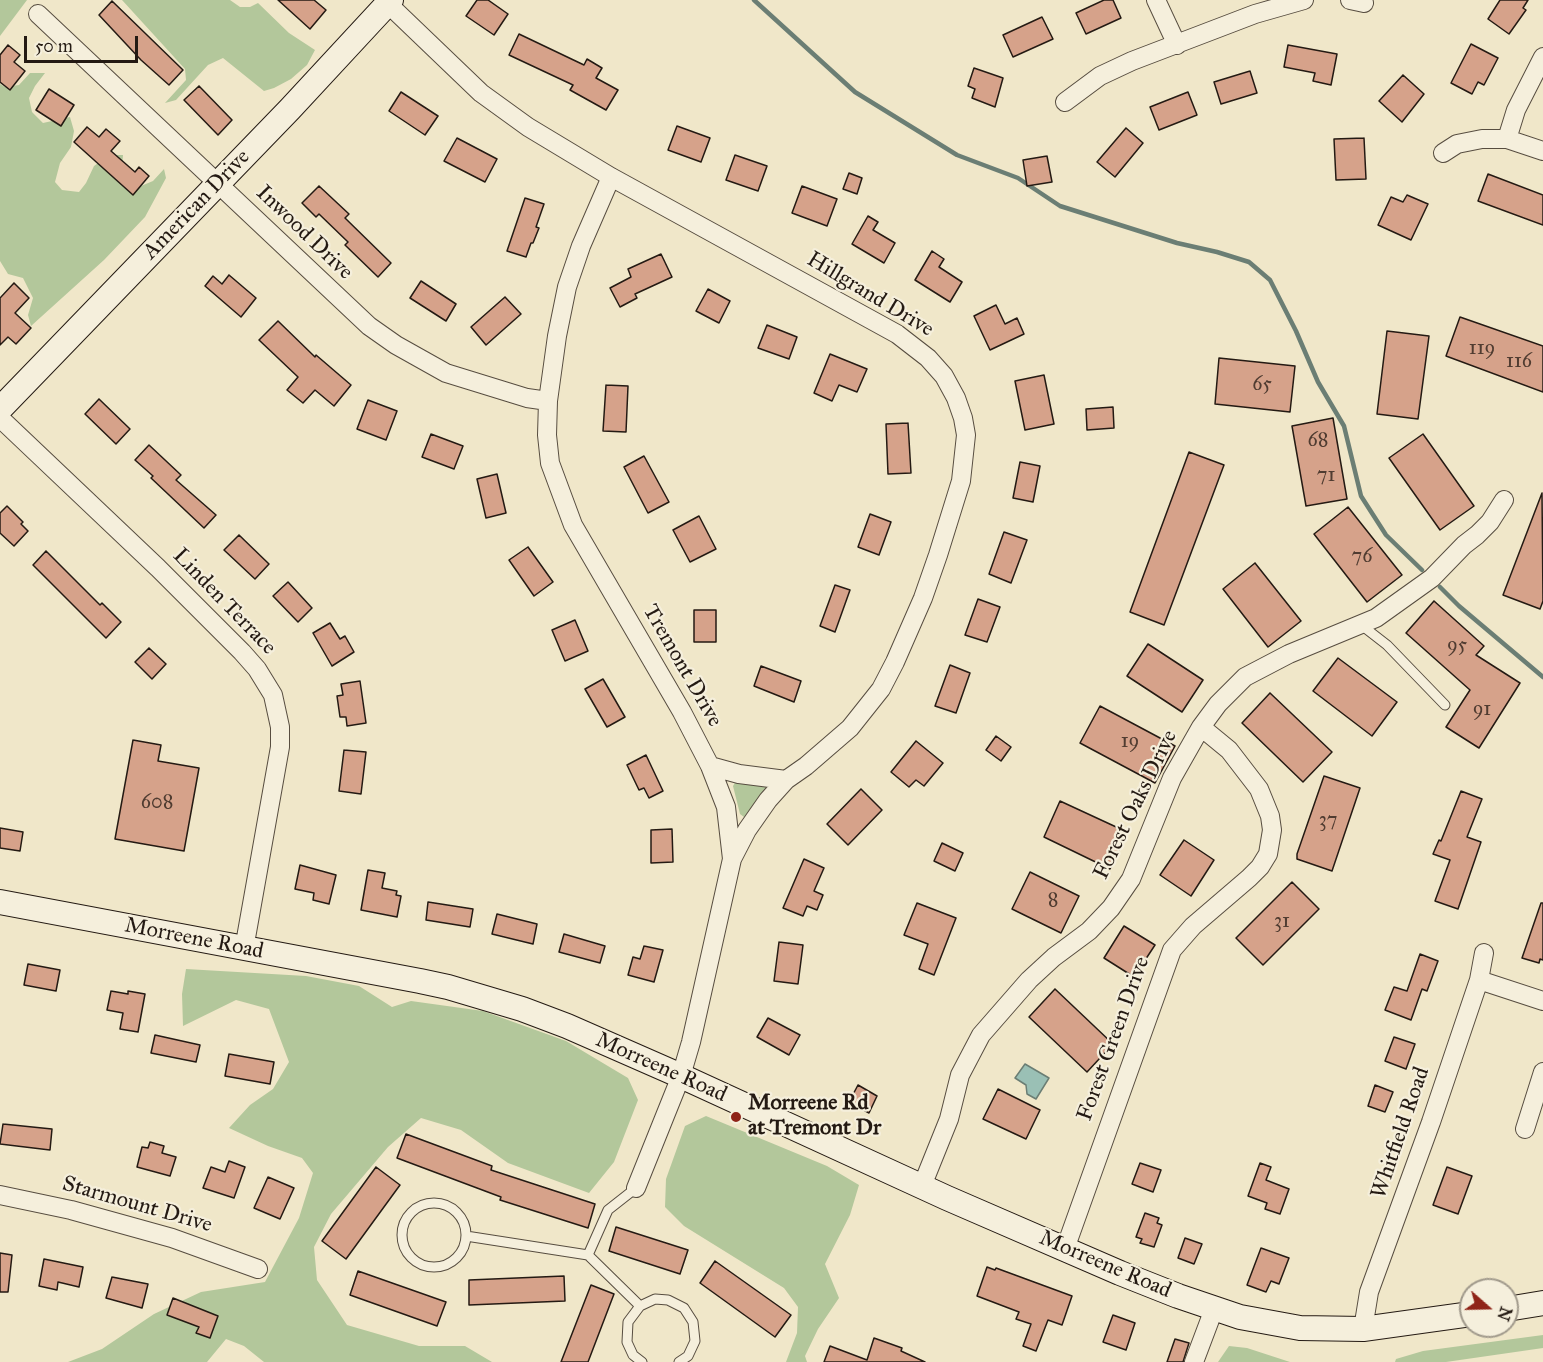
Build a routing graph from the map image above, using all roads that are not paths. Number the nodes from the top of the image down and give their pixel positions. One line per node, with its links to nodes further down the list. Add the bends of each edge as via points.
1 (1156, 0): 5 (street)
2 (1304, 0): 5 (street)
3 (387, 1): 11 (street, Hillgrand Drive, via 481,93 528,127); 12 (street, American Drive)
4 (38, 14): 12 (street, Inwood Drive)
5 (1177, 45): 7 (street, via 1100,76)
6 (1543, 57): 8 (street, via 1516,110)
7 (1065, 102)
8 (1507, 139): 9 (street); 10 (street, via 1457,144)
9 (1543, 151)
10 (1443, 153)
11 (611, 177): 13 (street, Tremont Drive, via 567,287); 21 (street, Hillgrand Drive, via 906,339 944,376 963,418 966,435 961,481 927,587 895,662 881,689 849,728)
12 (218, 183): 13 (street, Inwood Drive, via 337,297 396,345 446,373); 14 (street, American Drive)
13 (548, 401): 20 (street, Tremont Drive, via 550,463 573,525)
14 (0, 409)
15 (0, 418): 24 (street, Linden Terrace, via 242,652 273,695 280,747)
16 (1504, 500): 17 (street, Forest Oaks Drive, via 1490,522 1432,578 1376,618)
17 (1360, 624): 18 (lane, via 1387,645); 19 (street, Forest Oaks Drive, via 1245,677)
18 (1445, 705)
19 (1201, 727): 31 (street, Forest Oaks Drive, via 1172,778 1131,879 1111,908 1029,980 981,1035 960,1075 949,1119); 35 (street, Forest Green Drive, via 1240,761 1259,789 1272,830 1268,854 1249,878 1193,926 1172,950)
20 (710, 766): 21 (street); 22 (street, Tremont Drive, via 726,807)
21 (786, 780): 22 (street, Hillgrand Drive, via 747,830)
22 (732, 859): 29 (street, Tremont Drive)
23 (0, 902): 24 (street, Morreene Road)
24 (244, 949): 29 (street, Morreene Road, via 476,995 567,1026)
25 (1484, 953): 26 (street, Whitfield Road)
26 (1479, 980): 27 (street); 43 (street, Whitfield Road, via 1369,1292)
27 (1543, 1001)
28 (1543, 1072): 30 (street)
29 (681, 1076): 31 (street, Morreene Road); 32 (street, Tremont Drive)
30 (1525, 1129)
31 (922, 1186): 35 (street, Morreene Road)
32 (636, 1188): 36 (lane, via 608,1210)
33 (0, 1196): 37 (street, Starmount Drive, via 71,1210 172,1238)
34 (466, 1236): 34 (lane, via 462,1219 453,1209 438,1203 422,1204 406,1217 401,1240 408,1256 420,1265 440,1267 458,1256); 36 (lane)
35 (1065, 1249): 41 (street, Morreene Road)
36 (588, 1255): 39 (lane)
37 (258, 1269)
38 (1543, 1303): 40 (street)
39 (640, 1306): 44 (lane, via 628,1322 626,1334 633,1355); 45 (lane, via 655,1299 669,1300 684,1308 693,1322 695,1341 688,1356)
40 (1519, 1307)
41 (1214, 1309): 43 (street, Morreene Road, via 1281,1326); 46 (street)
42 (1459, 1316): 43 (street, Morreene Road)
43 (1363, 1329)
44 (642, 1362)
45 (679, 1362)
46 (1194, 1362)

